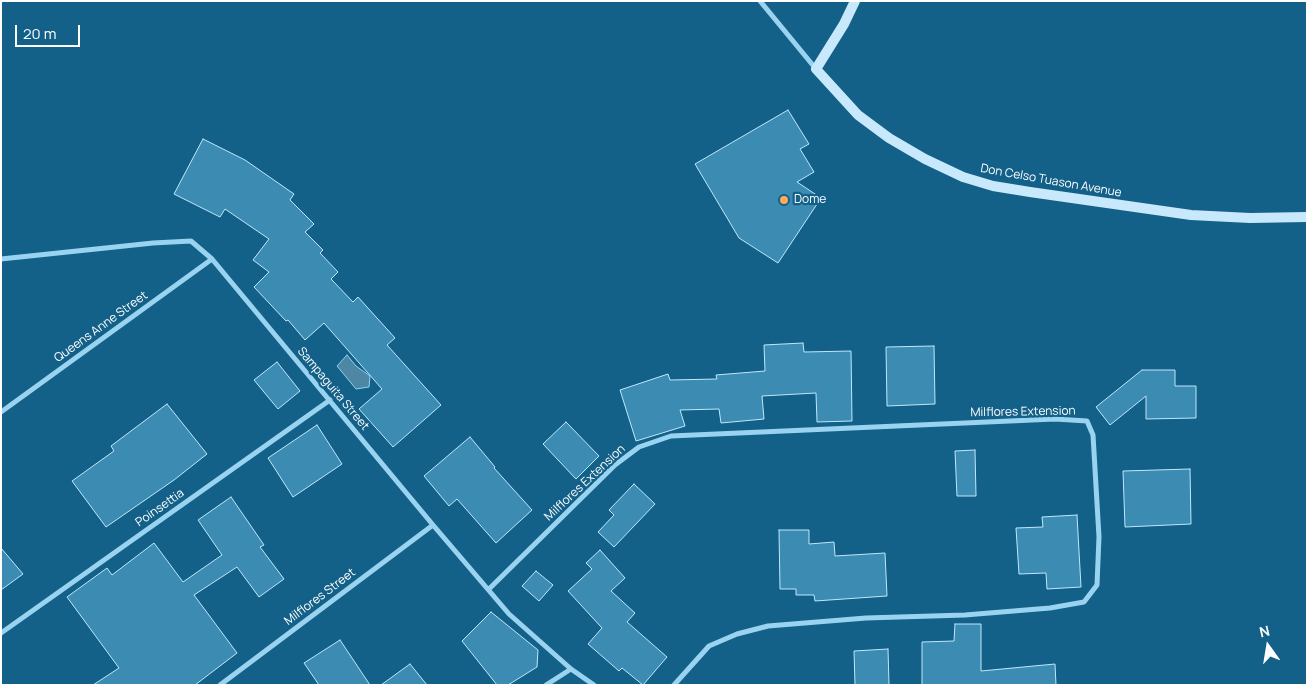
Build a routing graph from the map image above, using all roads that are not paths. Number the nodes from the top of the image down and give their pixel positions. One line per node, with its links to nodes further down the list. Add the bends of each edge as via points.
1 (760, 1): 3 (street)
2 (855, 1): 3 (street)
3 (816, 69): 4 (street, Don Celso Tuason Avenue, via 858,115 925,159 963,177 993,186 1191,215)
4 (1307, 217)
5 (1, 259): 6 (street, Sampaguita Street, via 191,241)
6 (212, 259): 7 (street, Sampaguita Street); 8 (street, Queens Anne Street)
7 (330, 400): 9 (street, Sampaguita Street); 11 (street, Poinsettia)
8 (1, 412)
9 (433, 525): 10 (street, Sampaguita Street); 13 (street, Milflores Street)
10 (489, 589): 12 (street, Sampaguita Street, via 509,614); 16 (street, Milflores Extension, via 615,465 639,447 671,436 1055,419 1086,421 1093,435 1099,537 1097,585 1084,602 1050,608 768,626 708,646)
11 (1, 633)
12 (571, 668): 14 (street); 15 (street, Sampaguita Street)
13 (220, 685)
14 (546, 685)
15 (594, 685)
16 (674, 685)

